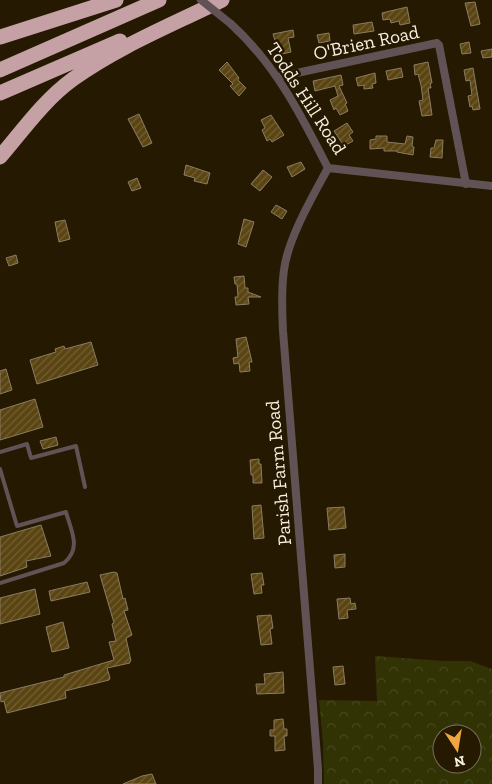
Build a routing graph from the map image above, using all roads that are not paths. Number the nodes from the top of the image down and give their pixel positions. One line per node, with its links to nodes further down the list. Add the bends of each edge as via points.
1 (116, 0): 6 (highway)
2 (159, 0): 7 (highway)
3 (201, 0): 8 (street, Todds Hill Road, bridge, via 231,24)
4 (214, 0): 9 (highway)
5 (222, 0): 10 (highway, via 116,52 73,80 45,104)
6 (0, 37)
7 (0, 70)
8 (278, 77): 11 (street, Todds Hill Road, via 299,110); 12 (street, O'Brien Road, via 439,44)
9 (0, 92)
10 (0, 157)
11 (328, 168): 12 (street, Todds Hill Road); 18 (street, Parish Farm Road, via 289,248 282,302)
12 (466, 184): 13 (street, Todds Hill Road)
13 (492, 186)
14 (0, 452): 16 (lane, via 27,444 32,458 76,446)
15 (0, 469): 17 (lane, via 17,526 66,512 75,546 72,556 64,563)
16 (85, 487)
17 (0, 583)
18 (318, 784)

